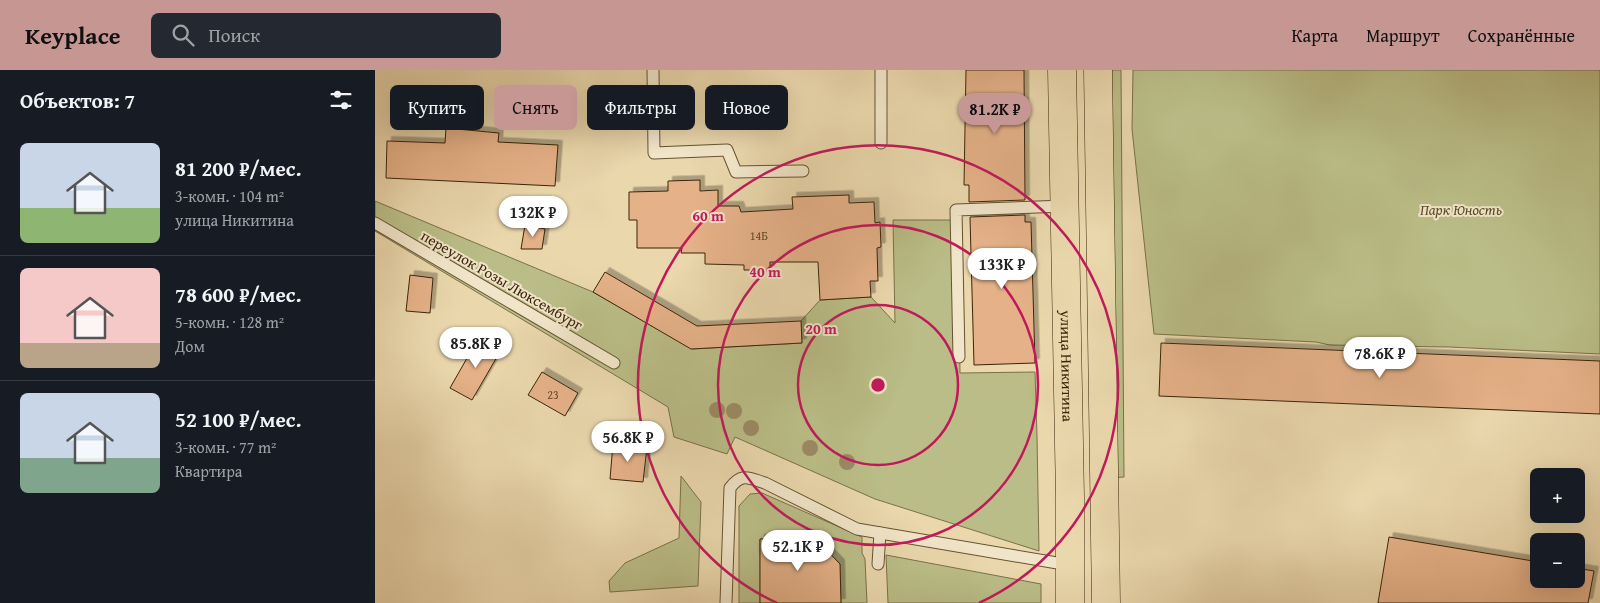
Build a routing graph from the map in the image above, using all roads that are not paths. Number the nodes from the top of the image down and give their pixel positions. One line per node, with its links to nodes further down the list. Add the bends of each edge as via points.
1 (653, 70): 6 (lane, via 654,152 727,150 736,172)
2 (881, 70): 5 (lane)
3 (1062, 70): 7 (main road, улица Никитина)
4 (1098, 70): 16 (main road)
5 (881, 143)
6 (803, 171)
7 (1065, 206): 9 (lane, via 956,210); 13 (main road, улица Никитина)
8 (375, 223): 10 (lane, переулок Розы Люксембург)
9 (959, 357)
10 (614, 363)
11 (880, 533): 12 (lane); 13 (lane); 14 (lane, via 857,529 765,483 742,477 730,488)
12 (878, 564)
13 (1069, 565): 15 (main road, улица Никитина)
14 (726, 603)
15 (1070, 603)
16 (1106, 603)

